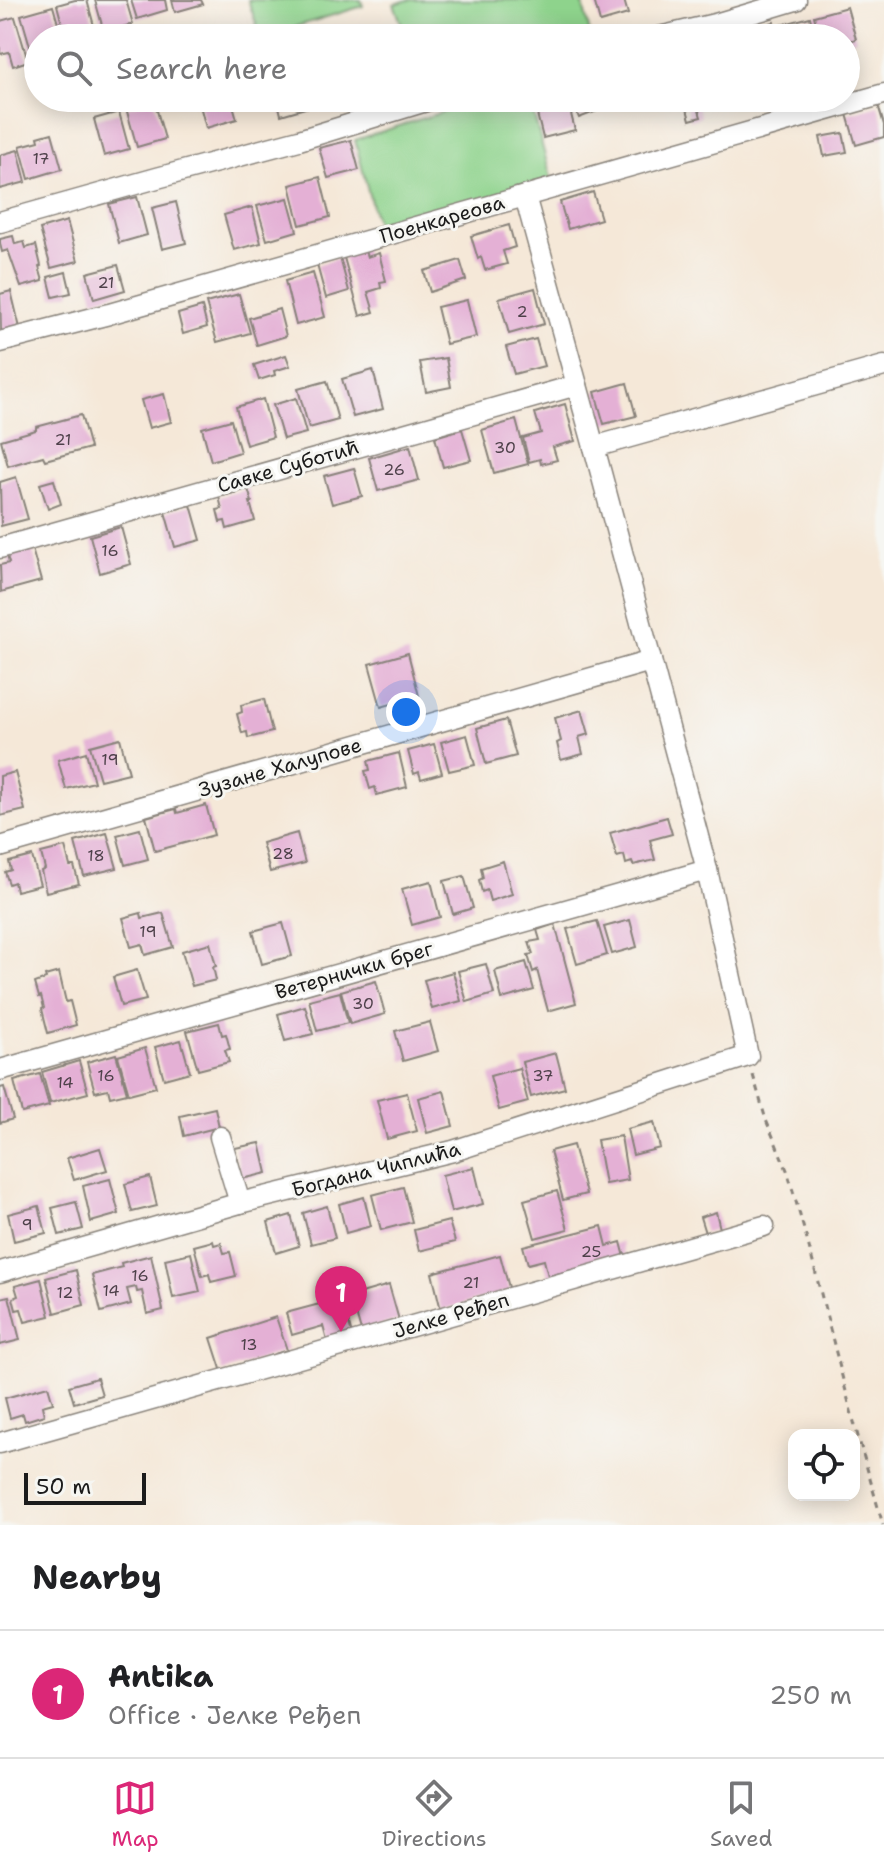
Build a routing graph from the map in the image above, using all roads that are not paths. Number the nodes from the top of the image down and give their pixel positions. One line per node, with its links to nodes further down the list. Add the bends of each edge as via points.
1 (796, 0): 2 (street)
2 (715, 24)
3 (884, 94): 4 (street, Поенкареова)
4 (860, 101)
5 (390, 112): 8 (street)
6 (821, 112): 7 (street, Поенкареова)
7 (525, 196): 9 (street, Поенкареова); 11 (street)
8 (0, 222)
9 (0, 342)
10 (884, 366): 12 (street)
11 (577, 385): 12 (street); 13 (street, Савке Суботић)
12 (594, 447): 14 (street)
13 (0, 548)
14 (651, 661): 15 (street, Зузане Халупове); 16 (street)
15 (0, 847)
16 (707, 870): 17 (street, Ветернички брег); 19 (street, Богдана Чиплића, via 748,1056 453,1151)
17 (0, 1070)
18 (220, 1137): 19 (street)
19 (240, 1203): 21 (street, Богдана Чиплића)
20 (764, 1226): 22 (street, Јелке Ређеп)
21 (0, 1272)
22 (0, 1443)

